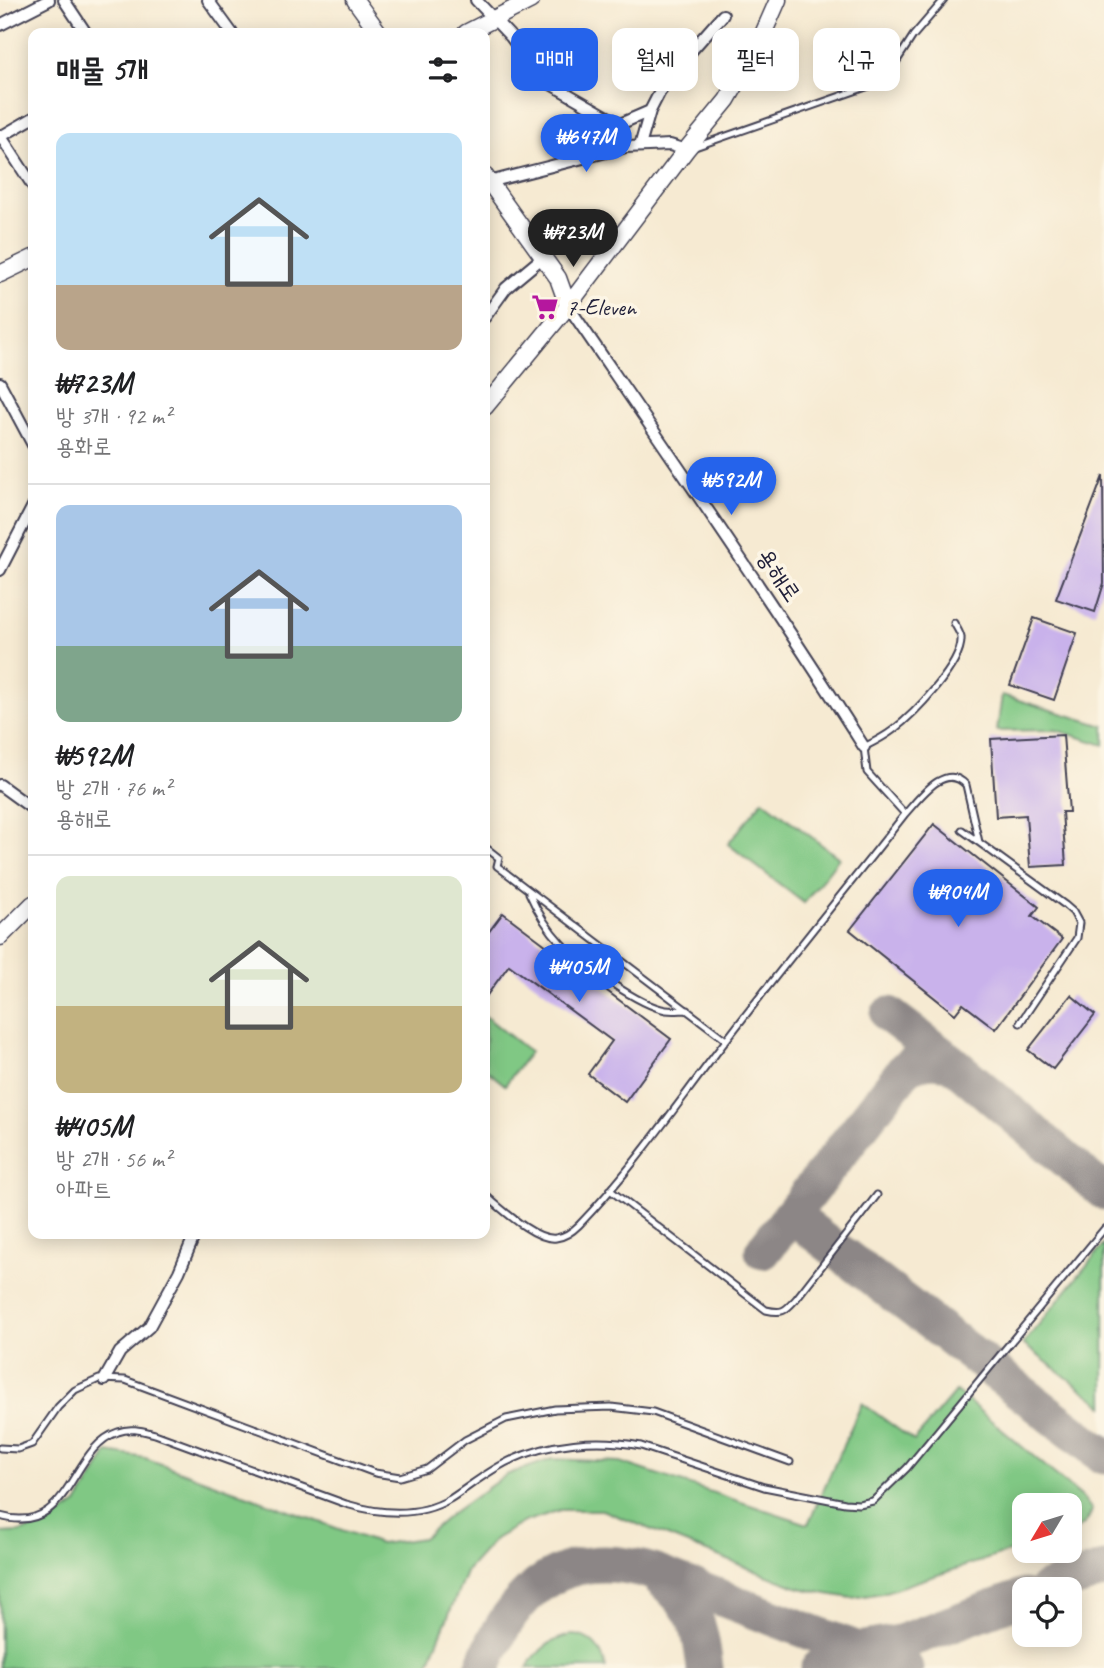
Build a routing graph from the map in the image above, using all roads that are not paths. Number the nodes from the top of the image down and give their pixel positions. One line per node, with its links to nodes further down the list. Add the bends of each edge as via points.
1 (49, 0): 11 (street)
2 (64, 0): 12 (street)
3 (208, 0): 13 (street)
4 (355, 0): 14 (main road)
5 (476, 0): 10 (street)
6 (531, 0): 10 (main road)
7 (778, 0): 20 (main road, via 727,100)
8 (944, 0): 20 (lane, via 893,67 872,85)
9 (723, 15): 16 (street, via 670,72)
10 (492, 19): 15 (main road); 16 (street, via 542,79 620,124)
11 (0, 24)
12 (83, 28)
13 (228, 28)
14 (375, 28)
15 (476, 28)
16 (650, 111): 19 (street)
17 (28, 121): 18 (street)
18 (0, 136): 21 (street)
19 (640, 146): 20 (street, via 670,145); 22 (street)
20 (686, 150): 27 (main road)
21 (28, 178)
22 (490, 180)
23 (490, 186): 24 (main road)
24 (542, 258): 27 (main road, via 558,278); 28 (street, via 506,288)
25 (28, 260): 26 (main road)
26 (0, 274)
27 (568, 306): 30 (main road); 35 (street, 용해로)
28 (490, 310)
29 (0, 383): 31 (street)
30 (490, 401)
31 (28, 436)
32 (28, 516): 33 (street)
33 (0, 570)
34 (954, 623): 35 (lane, via 961,638 956,659 937,687 891,732)
35 (864, 747): 38 (lane, 용해로, via 867,772)
36 (0, 785): 37 (street)
37 (28, 805)
38 (905, 814): 40 (lane, via 937,782 954,777 966,785); 47 (lane)
39 (962, 830): 40 (lane)
40 (980, 843): 46 (lane, via 1065,905 1079,923 1077,938)
41 (490, 851): 42 (lane, via 499,858 497,866)
42 (528, 890): 45 (lane); 45 (lane, via 546,923 570,952 645,1003 666,1010)
43 (28, 909): 44 (main road)
44 (0, 937)
45 (688, 1010): 47 (lane)
46 (1020, 1023)
47 (726, 1040): 48 (lane)
48 (610, 1190): 49 (lane, via 766,1310 777,1312 796,1299); 50 (lane, via 577,1227 554,1238 533,1232)
49 (877, 1195)
50 (490, 1199)
51 (1104, 1229): 56 (lane, via 907,1468 867,1503 829,1501 764,1487 641,1446 580,1442 510,1461 435,1506 386,1513 346,1504 130,1429 99,1444 68,1490 47,1510 24,1518)
52 (193, 1239): 53 (street, via 149,1327 120,1352)
53 (104, 1380): 54 (lane, via 75,1390 32,1444); 55 (lane, via 125,1380 375,1473 400,1477 427,1469 465,1440 506,1419 555,1409 611,1407 653,1412)
54 (0, 1448)
55 (790, 1462)
56 (0, 1516)

